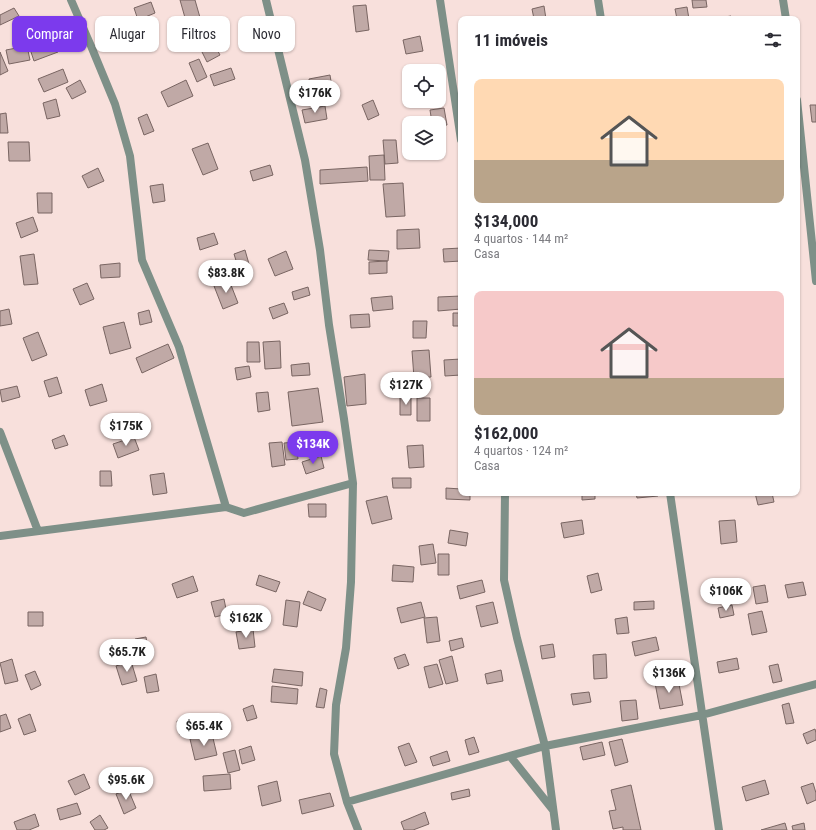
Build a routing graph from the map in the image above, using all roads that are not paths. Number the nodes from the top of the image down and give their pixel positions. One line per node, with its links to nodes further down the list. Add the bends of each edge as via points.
1 (71, 0): 15 (street, via 115,104 130,156 142,260 178,347)
2 (266, 0): 12 (street, via 305,160)
3 (440, 0): 8 (street)
4 (598, 0): 6 (street)
5 (783, 0): 7 (street)
6 (601, 16)
7 (786, 16)
8 (458, 120)
9 (800, 129): 10 (street)
10 (816, 281)
11 (0, 432): 16 (street)
12 (353, 483): 15 (street, via 244,513); 22 (street, via 351,582 346,648 336,705 334,754)
13 (504, 496): 20 (street, via 504,580 516,638)
14 (670, 496): 19 (street)
15 (226, 507): 16 (street)
16 (38, 532): 17 (street)
17 (0, 536)
18 (816, 684): 19 (street)
19 (702, 715): 20 (street); 26 (street)
20 (545, 746): 21 (street); 23 (street)
21 (510, 756): 22 (street); 23 (street)
22 (347, 802): 24 (street)
23 (553, 810): 25 (street)
24 (358, 830)
25 (556, 830)
26 (719, 830)

